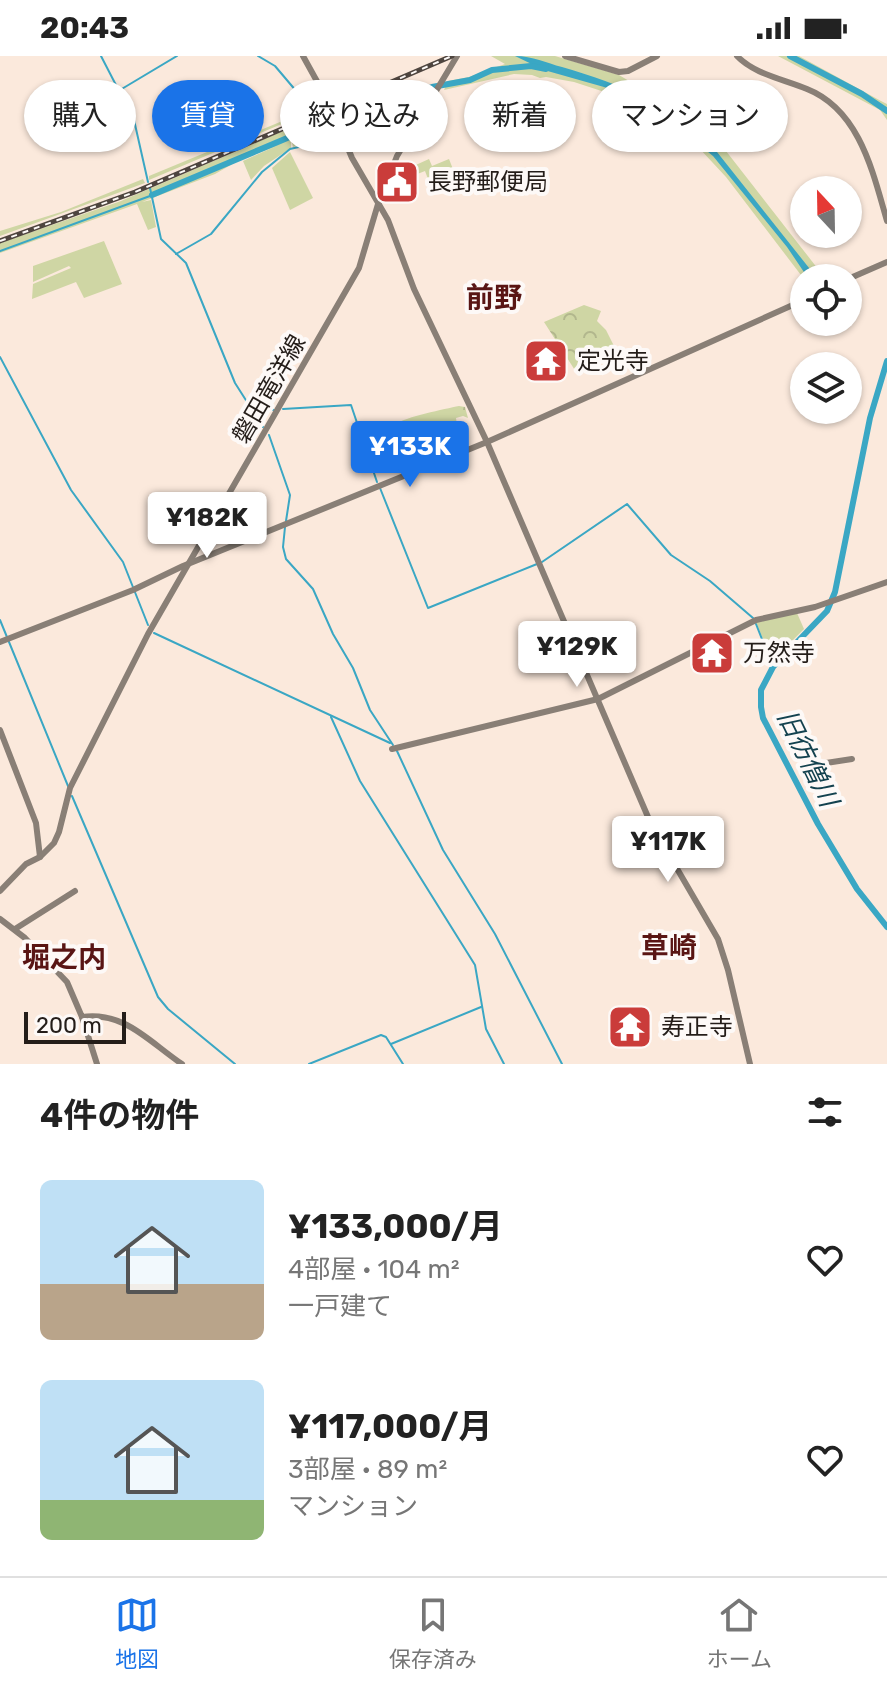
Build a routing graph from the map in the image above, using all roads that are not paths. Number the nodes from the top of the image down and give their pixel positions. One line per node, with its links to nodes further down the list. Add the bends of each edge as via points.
1 (303, 56): 6 (street)
2 (457, 56): 6 (street, 磐田竜洋線, via 397,156)
3 (565, 56): 4 (street, via 619,72)
4 (657, 56)
5 (740, 56): 7 (street, via 757,70 834,105 861,142)
6 (378, 204): 11 (street); 12 (street, 磐田竜洋線, via 359,268)
7 (887, 221)
8 (887, 262): 9 (street)
9 (862, 273)
10 (790, 306): 11 (street)
11 (487, 442): 12 (street); 15 (street)
12 (188, 564): 14 (street); 20 (street, 磐田竜洋線, via 70,788 54,843)
13 (887, 582): 15 (street, via 755,621)
14 (0, 642)
15 (598, 699): 17 (street); 28 (street, via 656,834 718,939)
16 (0, 730): 20 (street, via 36,823)
17 (395, 748)
18 (852, 759): 19 (street)
19 (826, 763)
20 (40, 857): 21 (street, 磐田竜洋線)
21 (0, 891)
22 (75, 891): 24 (street)
23 (0, 919): 24 (street)
24 (15, 929): 25 (street, via 67,982)
25 (82, 1017): 26 (street); 27 (street, via 120,1020)
26 (97, 1064)
27 (182, 1064)
28 (750, 1064)

